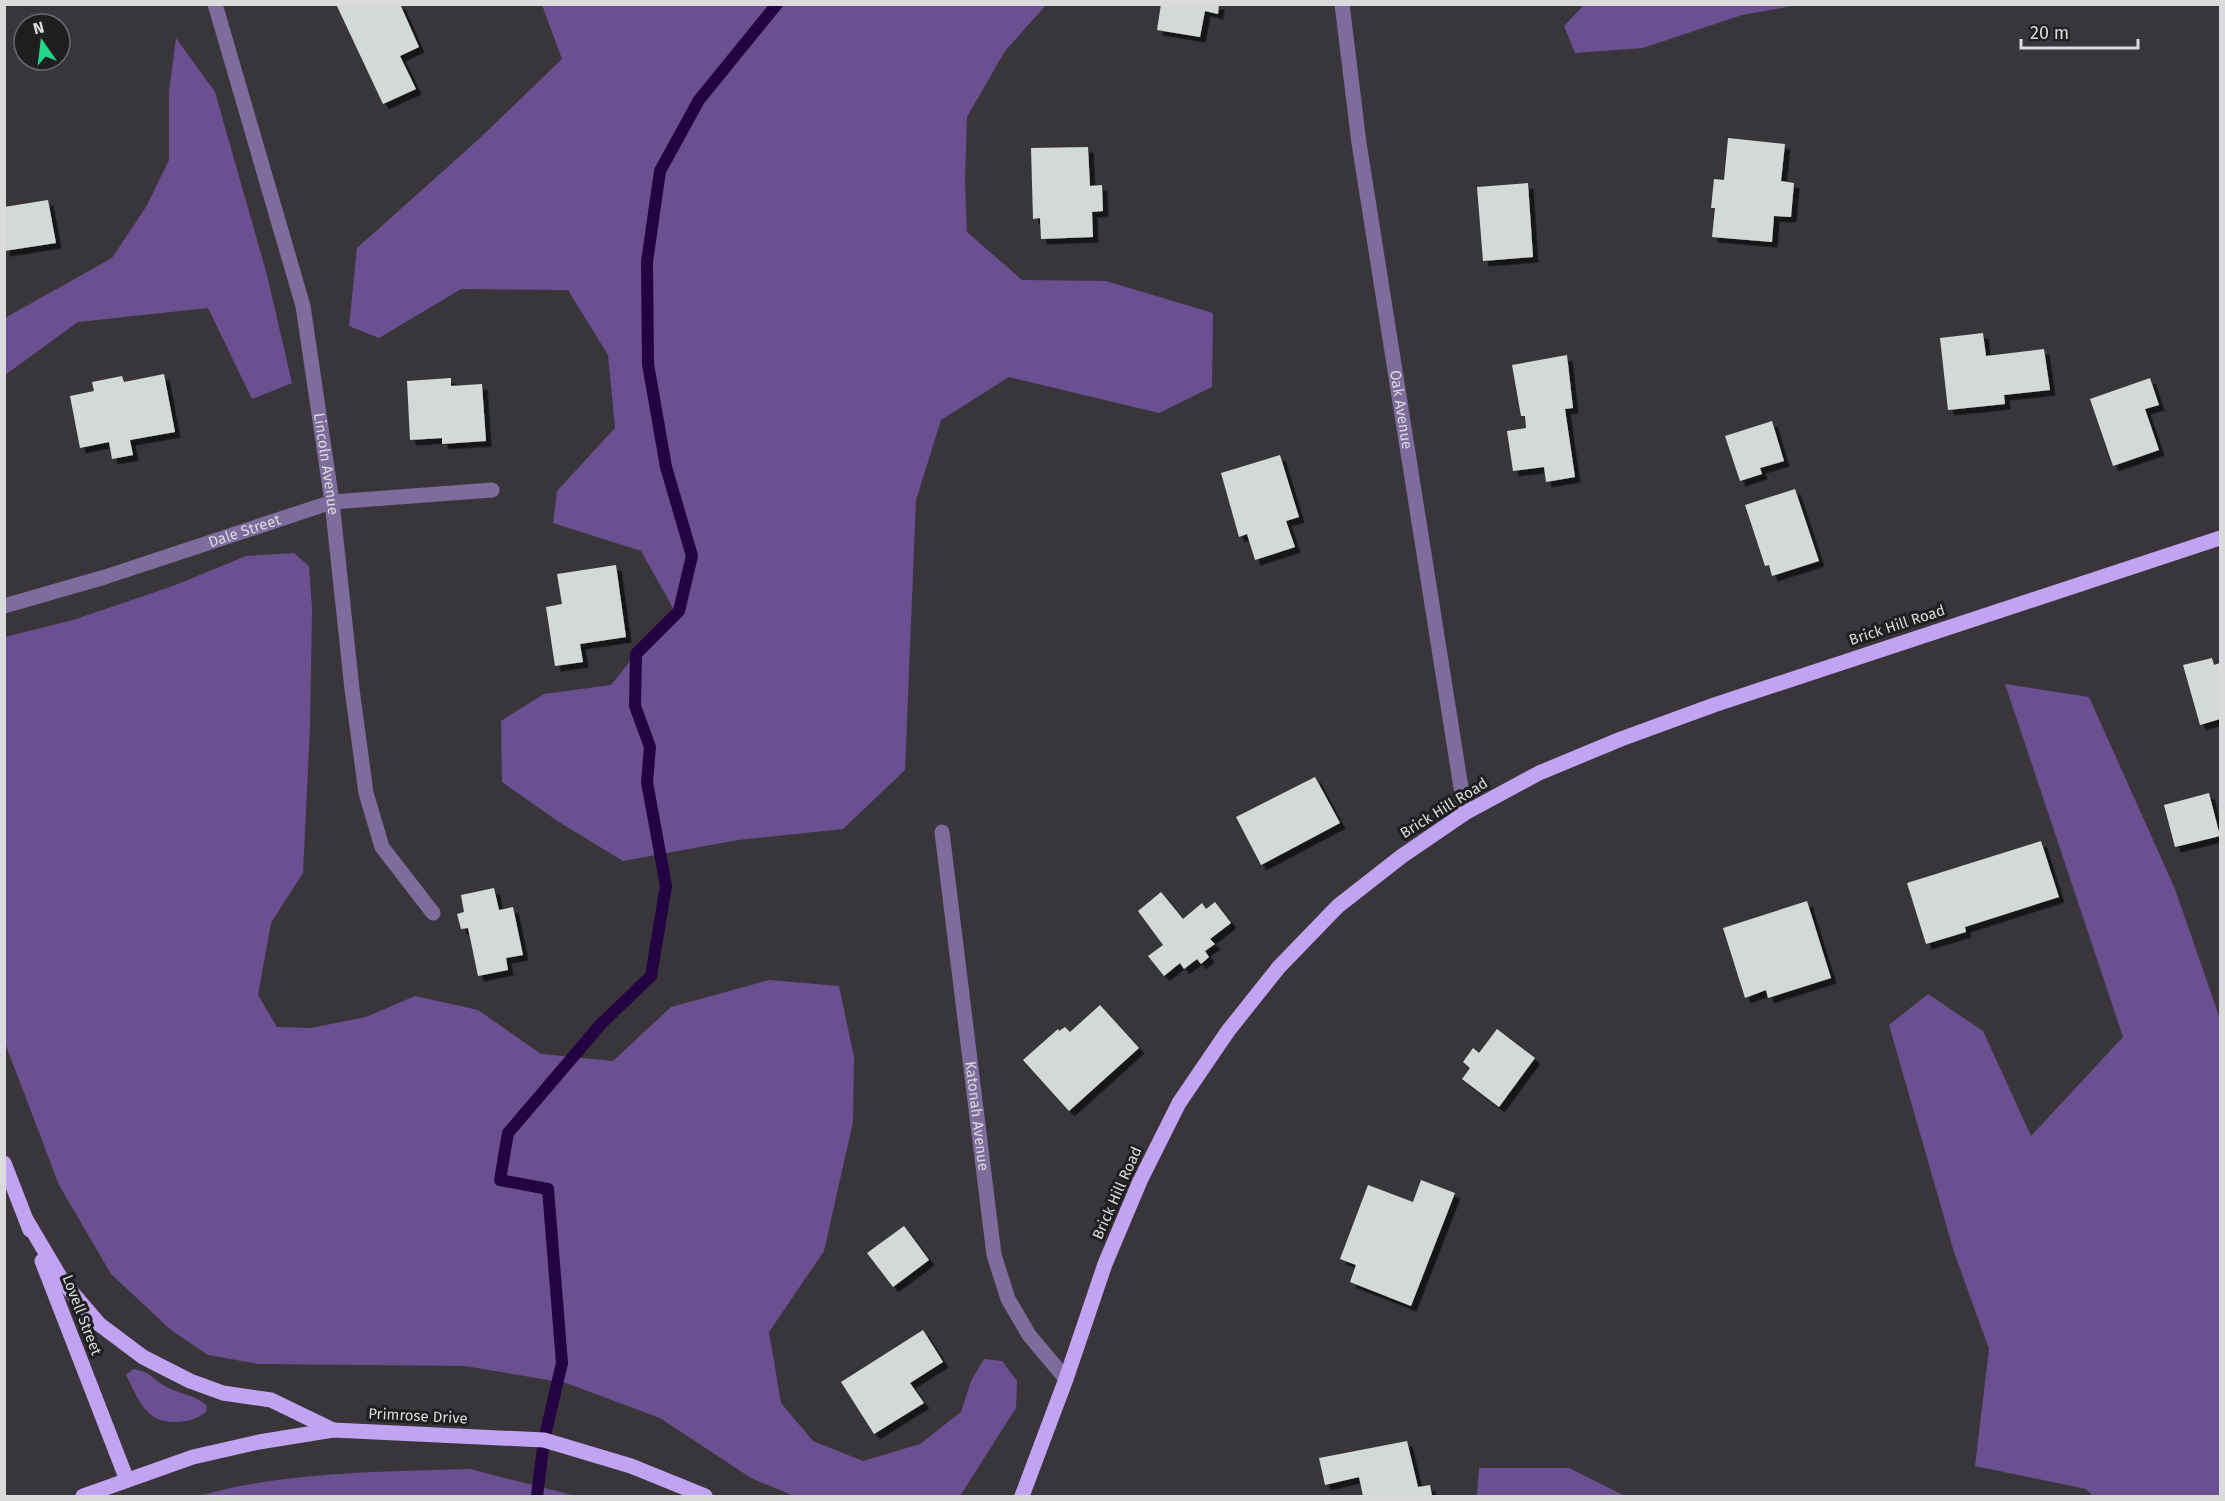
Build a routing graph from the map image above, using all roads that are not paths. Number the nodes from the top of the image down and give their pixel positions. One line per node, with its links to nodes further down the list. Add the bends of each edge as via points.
1 (215, 4): 4 (street, Lincoln Avenue, via 303,306)
2 (1342, 4): 7 (street, Oak Avenue, via 1359,143)
3 (492, 490): 4 (street, Dale Street)
4 (332, 502): 6 (street, Dale Street); 9 (street, Lincoln Avenue, via 366,793 381,847)
5 (2220, 538): 7 (main road, Brick Hill Road, via 1714,705 1539,773)
6 (4, 606)
7 (1465, 813): 12 (main road, Brick Hill Road, via 1402,855 1338,906 1279,967 1228,1031 1179,1103 1140,1181 1105,1264)
8 (942, 832): 12 (street, Katonah Avenue, via 994,1255 1008,1299 1029,1335)
9 (433, 913)
10 (4, 1163): 11 (main road, Lovell Street)
11 (27, 1221): 13 (main road, via 63,1282 99,1324 143,1357 223,1393 271,1400); 14 (main road, Lovell Street)
12 (1066, 1378): 17 (main road, Brick Hill Road)
13 (333, 1430): 14 (main road, Primrose Drive, via 193,1457); 16 (main road, Primrose Drive, via 544,1440 631,1466)
14 (127, 1480): 15 (main road, Primrose Drive)
15 (83, 1497)
16 (705, 1497)
17 (1022, 1497)

